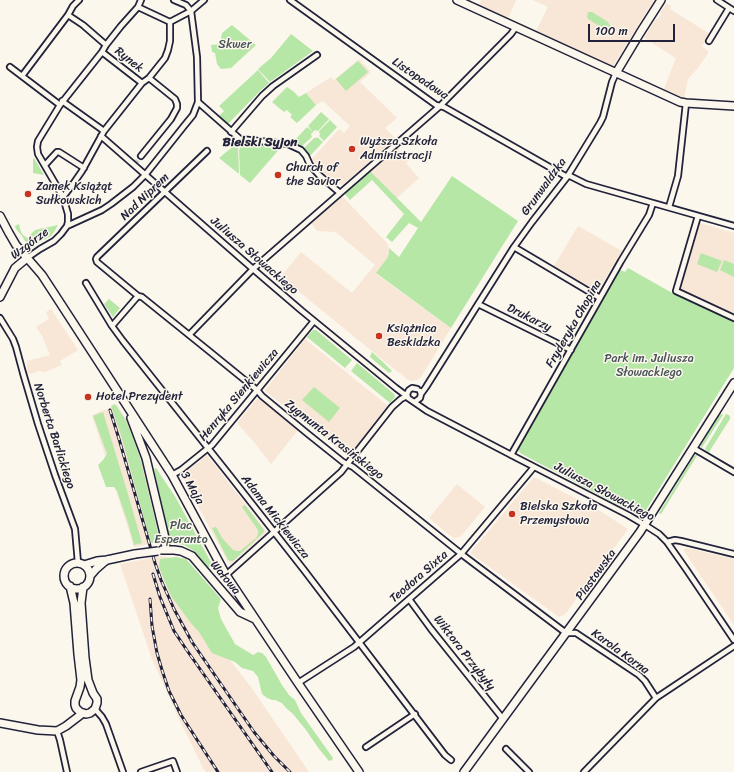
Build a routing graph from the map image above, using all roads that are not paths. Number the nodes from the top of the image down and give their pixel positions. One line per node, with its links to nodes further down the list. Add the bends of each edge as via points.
1 (79, 0): 13 (street)
2 (141, 0): 9 (street)
3 (174, 0): 11 (street, via 186,5)
4 (204, 0): 11 (street)
5 (290, 0): 28 (street, Listopadowa)
6 (457, 0): 15 (street)
7 (661, 0): 21 (street, Grunwaldzka)
8 (717, 0): 10 (street)
9 (138, 7): 14 (street); 17 (street)
10 (729, 8): 12 (street); 16 (street)
11 (191, 11): 14 (street); 25 (street, via 197,57)
12 (734, 11)
13 (68, 15): 17 (street); 22 (street)
14 (170, 22): 23 (street, via 168,50 165,58)
15 (516, 27): 21 (street); 28 (street)
16 (709, 41)
17 (106, 45): 18 (street)
18 (102, 52): 24 (street, Rynek); 26 (street, Rynek)
19 (317, 55): 30 (street, via 273,86)
20 (10, 67): 22 (street)
21 (616, 73): 27 (street); 37 (street, Grunwaldzka, via 603,117)
22 (22, 76): 26 (street)
23 (149, 78): 24 (street); 33 (street, via 175,99 177,104 171,119)
24 (142, 83): 31 (street, Rynek)
25 (198, 102): 30 (street); 36 (street, via 193,115)
26 (61, 103): 31 (street); 34 (street, via 38,141 38,154)
27 (686, 103): 29 (street); 42 (street, via 678,176)
28 (440, 106): 37 (street, Listopadowa); 39 (street)
29 (734, 106)
30 (231, 132): 39 (street, via 240,139 288,144 301,150 310,165)
31 (103, 134): 35 (street, Rynek); 36 (street, Juliusza Słowackiego)
32 (207, 151): 38 (street, Nad Niprem)
33 (142, 156)
34 (45, 165): 35 (street, via 59,152); 40 (street)
35 (84, 168): 40 (street, Rynek)
36 (145, 175): 38 (street, Juliusza Słowackiego); 46 (street, via 102,210)
37 (567, 176): 41 (street, Listopadowa); 48 (street, Grunwaldzka)
38 (165, 192): 49 (street, Nad Niprem); 51 (street, Juliusza Słowackiego)
39 (340, 193): 51 (street)
40 (63, 197): 46 (street, via 68,214)
41 (653, 203): 42 (street, Listopadowa); 55 (street, Fryderyka Chopina)
42 (669, 207): 44 (street, Listopadowa)
43 (0, 216): 45 (street, 3 Maja)
44 (698, 216): 47 (street, Listopadowa); 58 (street, via 676,291)
45 (2, 225): 50 (street, 3 Maja)
46 (67, 226): 50 (street, Wzgórze, via 54,241)
47 (734, 226)
48 (514, 247): 55 (street); 56 (street, Grunwaldzka)
49 (97, 257): 53 (street, Zygmunta Krasińskiego, via 96,261 99,264)
50 (28, 258): 54 (street, Wzgórze, via 15,268); 72 (street, 3 Maja)
51 (253, 269): 59 (street, Juliusza Słowackiego); 61 (street)
52 (86, 283): 60 (street, Adama Mickiewicza)
53 (138, 296): 60 (street); 61 (street, Zygmunta Krasińskiego)
54 (0, 297)
55 (600, 298): 62 (street, Fryderyka Chopina)
56 (478, 304): 62 (street, Drukarzy); 63 (street, Grunwaldzka)
57 (0, 318): 88 (street, Norberta Barlickiego, via 16,346 38,424 75,529)
58 (734, 318)
59 (314, 320): 65 (street, Juliusza Słowackiego); 67 (street, Henryka Sienkiewicza)
60 (112, 326): 74 (street, Adama Mickiewicza)
61 (189, 335): 67 (street, Zygmunta Krasińskiego)
62 (571, 350): 76 (street, Fryderyka Chopina)
63 (430, 381): 66 (street, Grunwaldzka); 69 (street, Grunwaldzka)
64 (734, 383): 75 (street, Piastowska)
65 (396, 388): 68 (street, Juliusza Słowackiego); 70 (street)
66 (417, 389): 68 (street, via 412,388); 69 (street)
67 (257, 390): 74 (street, Henryka Sienkiewicza); 77 (street, Zygmunta Krasińskiego)
68 (408, 394): 70 (street); 71 (street)
69 (420, 396): 71 (street); 73 (street)
70 (398, 402): 77 (street)
71 (414, 402): 73 (street, Juliusza Słowackiego)
72 (127, 406): 80 (street, 3 Maja); 84 (street, via 146,458)
73 (424, 409): 76 (street, Juliusza Słowackiego)
74 (208, 448): 80 (street, Henryka Sienkiewicza); 82 (street, Adama Mickiewicza)
75 (693, 448): 79 (street); 81 (street, Piastowska)
76 (511, 455): 78 (street, Juliusza Słowackiego)
77 (347, 464): 82 (street); 85 (street, Zygmunta Krasińskiego)
78 (534, 466): 81 (street, Juliusza Słowackiego); 85 (street, Teodora Sixta)
79 (733, 470)
80 (172, 475): 89 (street, 3 Maja)
81 (645, 525): 83 (street, Juliusza Słowackiego); 95 (street, Piastowska)
82 (274, 532): 89 (street); 97 (street, Adama Mickiewicza)
83 (667, 542): 86 (street, via 681,540); 96 (street, Juliusza Słowackiego)
84 (166, 550): 87 (street, Wałowa, bridge); 94 (street, Wałowa, via 181,551 192,556 240,612)
85 (461, 554): 93 (street, Teodora Sixta); 95 (street, Zygmunta Krasińskiego)
86 (734, 554)
87 (108, 560): 88 (street, Wałowa); 90 (street, Wałowa)
88 (81, 564): 90 (street, via 88,568); 91 (street, via 71,564 65,570 65,579)
89 (226, 575): 94 (street, 3 Maja)
90 (90, 576): 92 (street)
91 (70, 586): 92 (street); 101 (street, via 74,602 81,680)
92 (83, 587): 100 (street, via 81,603 84,654)
93 (409, 599): 97 (street, Teodora Sixta); 107 (street, Wiktora Przybyły)
94 (255, 619): 99 (street, 3 Maja)
95 (566, 633): 102 (street, Karola Korna, via 576,633 639,675); 107 (street, Piastowska)
96 (734, 640)
97 (359, 642): 99 (street, Teodora Sixta); 106 (street, Adama Mickiewicza)
98 (734, 646): 102 (street)
99 (298, 683): 118 (street, 3 Maja)
100 (93, 693): 101 (street, via 84,691); 104 (street, via 97,699)
101 (78, 694): 103 (street, via 74,701)
102 (656, 698): 121 (street)
103 (75, 705): 105 (street); 109 (street)
104 (95, 709): 105 (street, via 90,713); 115 (street, via 106,724)
105 (83, 713): 109 (street)
106 (415, 714): 111 (street); 113 (street, Adama Mickiewicza)
107 (503, 719): 119 (street, Piastowska)
108 (0, 723): 110 (street)
109 (69, 723): 110 (street)
110 (57, 731): 114 (street)
111 (366, 747)
112 (506, 749): 120 (street)
113 (451, 760)
114 (67, 772)
115 (124, 772)
116 (141, 772): 117 (street, via 173,760)
117 (177, 772)
118 (359, 772)
119 (464, 772)
120 (529, 772)
121 (584, 772)

